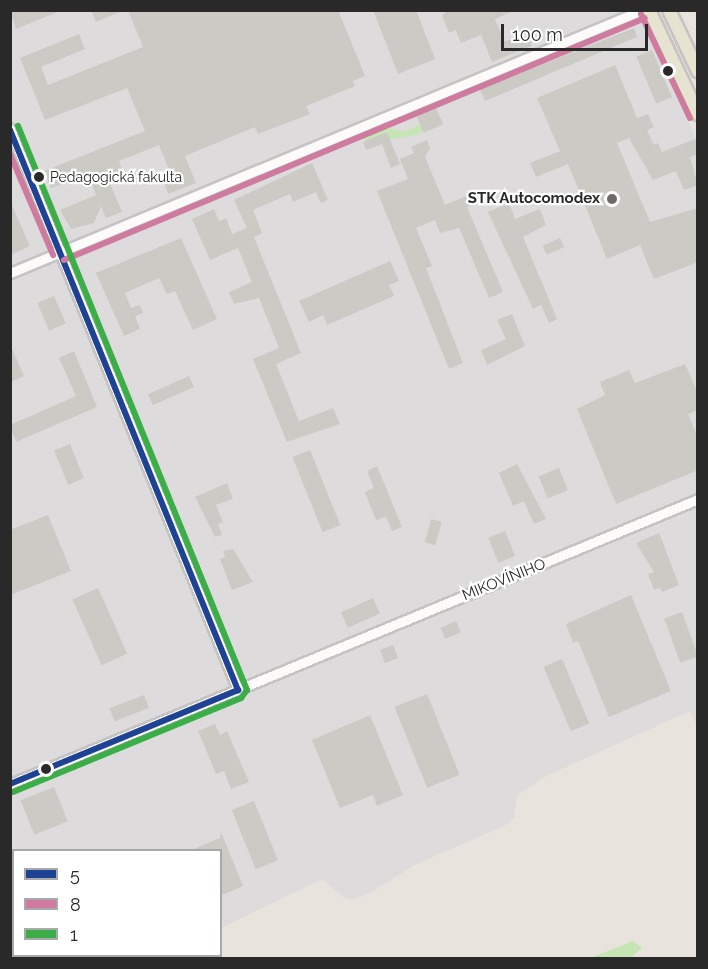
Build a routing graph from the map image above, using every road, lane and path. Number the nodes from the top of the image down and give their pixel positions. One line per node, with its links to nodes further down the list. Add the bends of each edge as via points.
1 (642, 10): 7 (street)
2 (649, 10): 5 (main road)
3 (669, 10): 4 (main road)
4 (698, 71)
5 (698, 114)
6 (10, 129): 7 (street)
7 (61, 252): 8 (street); 10 (street)
8 (10, 273)
9 (698, 499): 10 (street, MIKOVÍNIHO)
10 (238, 690): 11 (street, MIKOVÍNIHO)
11 (10, 784)

